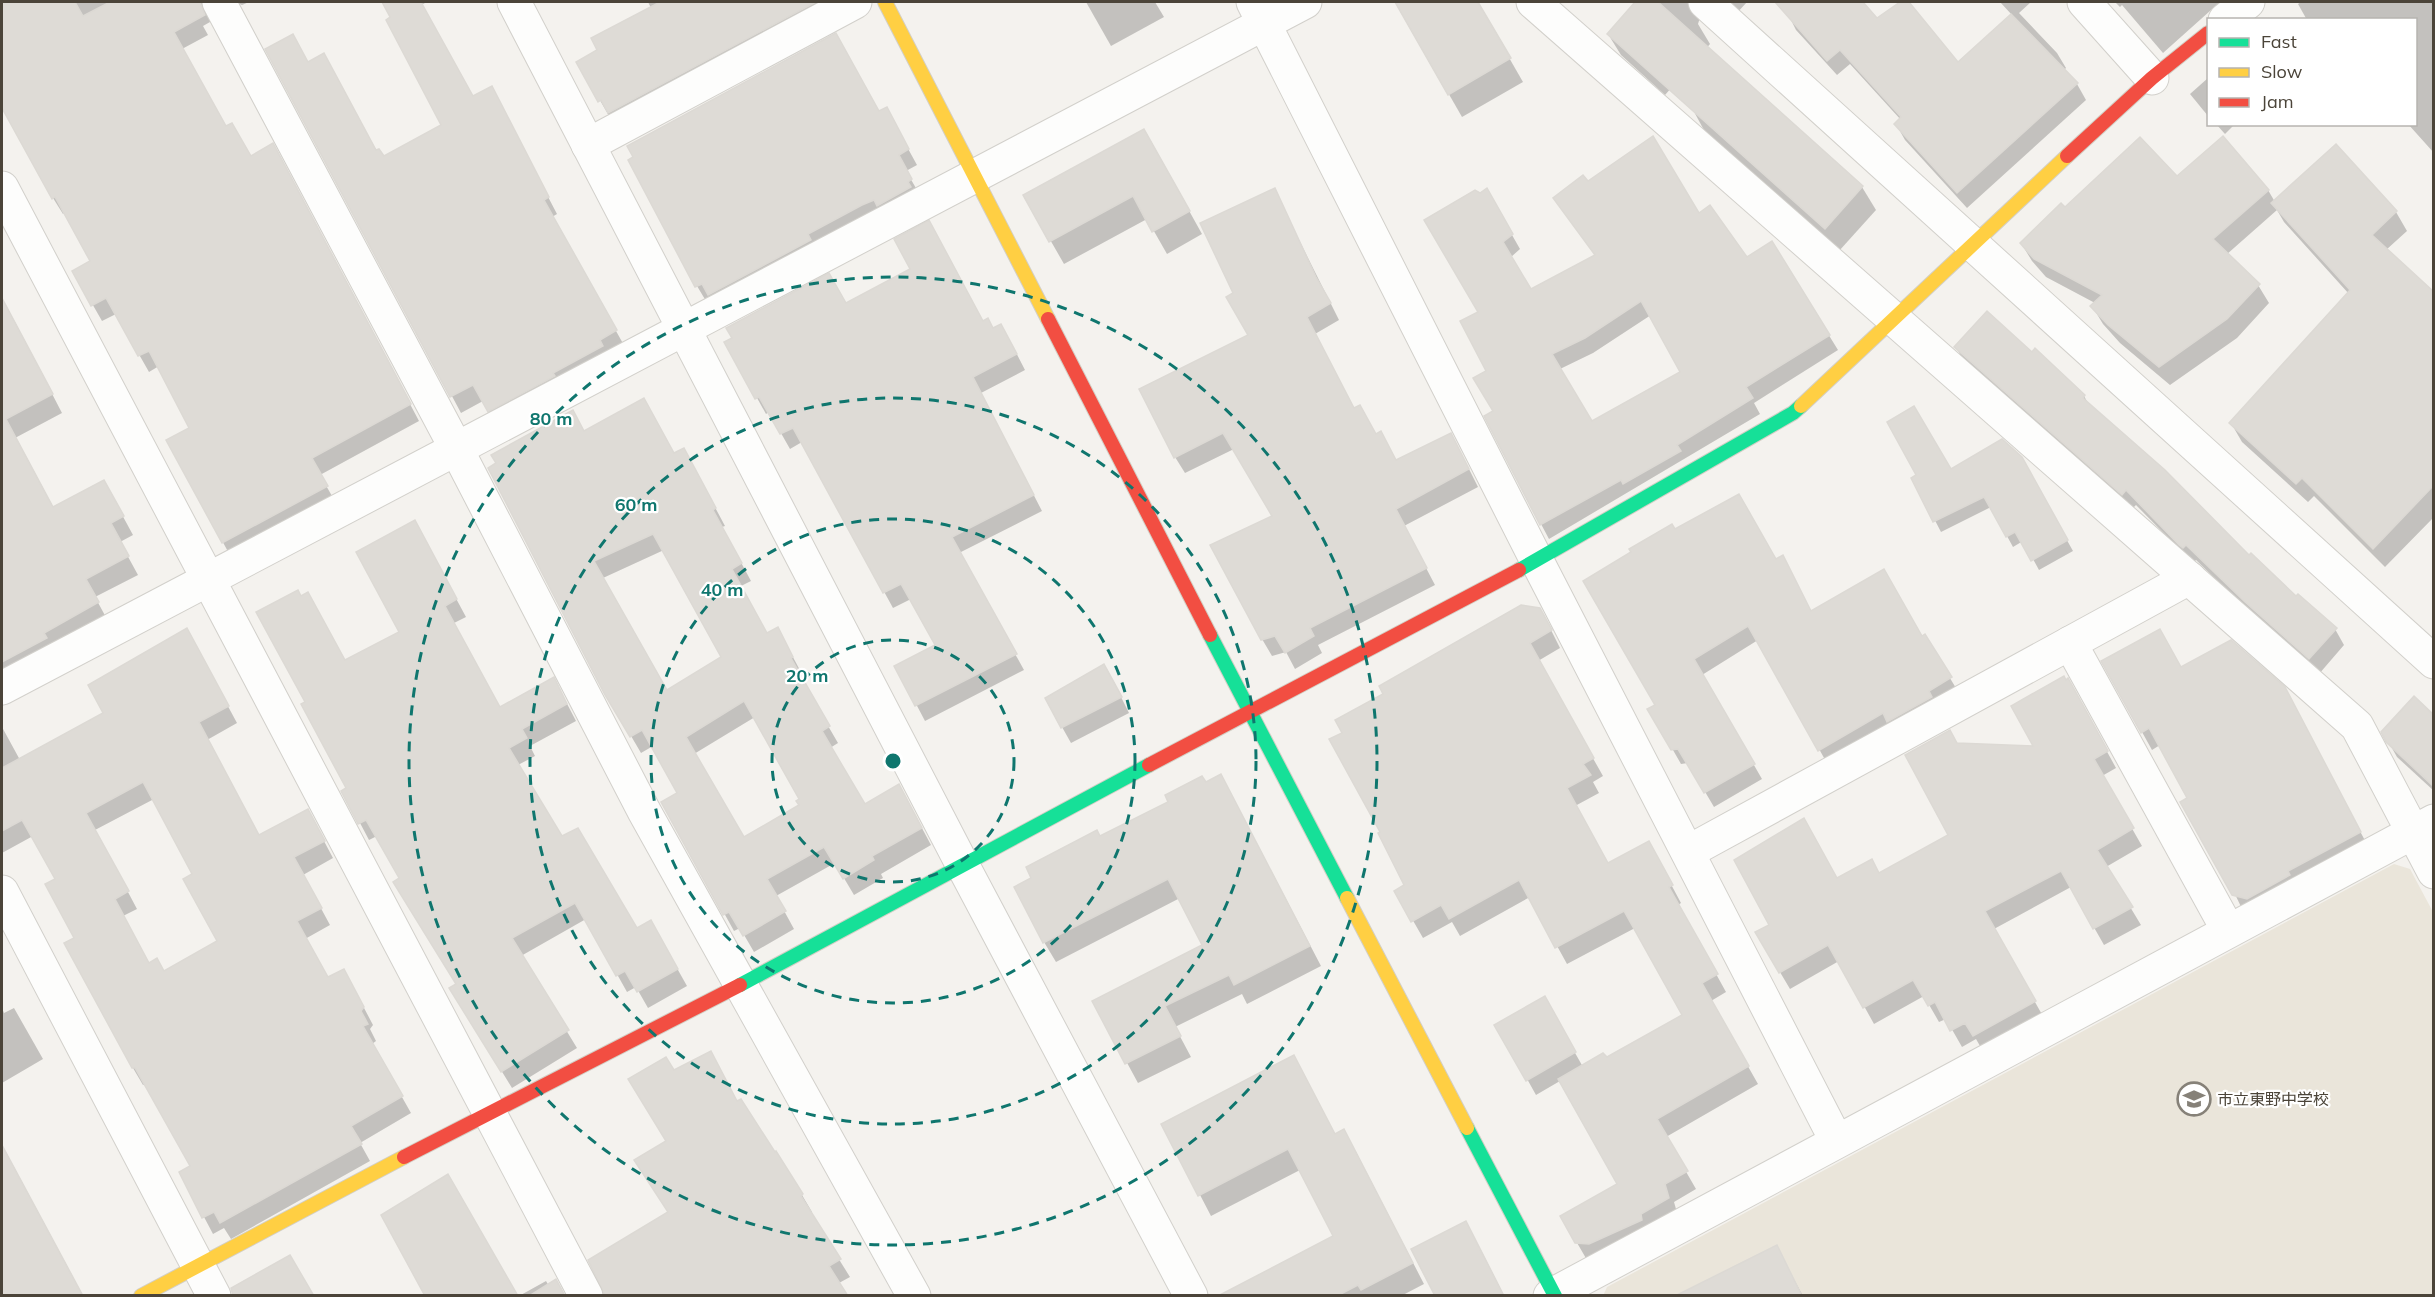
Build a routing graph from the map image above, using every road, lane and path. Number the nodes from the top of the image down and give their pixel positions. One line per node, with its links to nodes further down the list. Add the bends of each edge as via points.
1 (219, 2): 20 (street)
2 (514, 2): 14 (street)
3 (855, 2): 14 (street)
4 (885, 2): 15 (street)
5 (1305, 2): 10 (street)
6 (1533, 2): 18 (street)
7 (1705, 2): 17 (street)
8 (2084, 2): 13 (street)
9 (2248, 2): 11 (street)
10 (1258, 12): 15 (street); 21 (street)
11 (2228, 18)
12 (2207, 34): 13 (street)
13 (2152, 78): 17 (street)
14 (588, 145): 19 (street)
15 (975, 175): 19 (street); 27 (street)
16 (2, 188): 23 (street)
17 (1973, 243): 18 (street); 25 (street)
18 (1894, 318): 21 (street, via 1793,413); 22 (street)
19 (684, 327): 20 (street); 30 (street)
20 (457, 450): 23 (street); 34 (street, via 644,811)
21 (1537, 561): 27 (street); 29 (street)
22 (2189, 578): 24 (street); 28 (street, via 2357,726)
23 (210, 580): 26 (street); 35 (street)
24 (2070, 643): 29 (street); 33 (street)
25 (2433, 662)
26 (2, 688)
27 (1249, 712): 30 (street); 38 (street)
28 (2422, 827): 31 (street); 33 (street)
29 (1688, 852): 36 (street)
30 (962, 864): 34 (street); 43 (street)
31 (2433, 872)
32 (2, 892): 37 (street)
33 (2228, 930): 36 (street)
34 (741, 984): 35 (street); 42 (street)
35 (489, 1112): 37 (street); 41 (street)
36 (1836, 1140): 38 (street)
37 (200, 1266): 39 (street); 40 (street)
38 (1553, 1295)
39 (141, 1296)
40 (214, 1296)
41 (586, 1296)
42 (914, 1296)
43 (1191, 1296)

